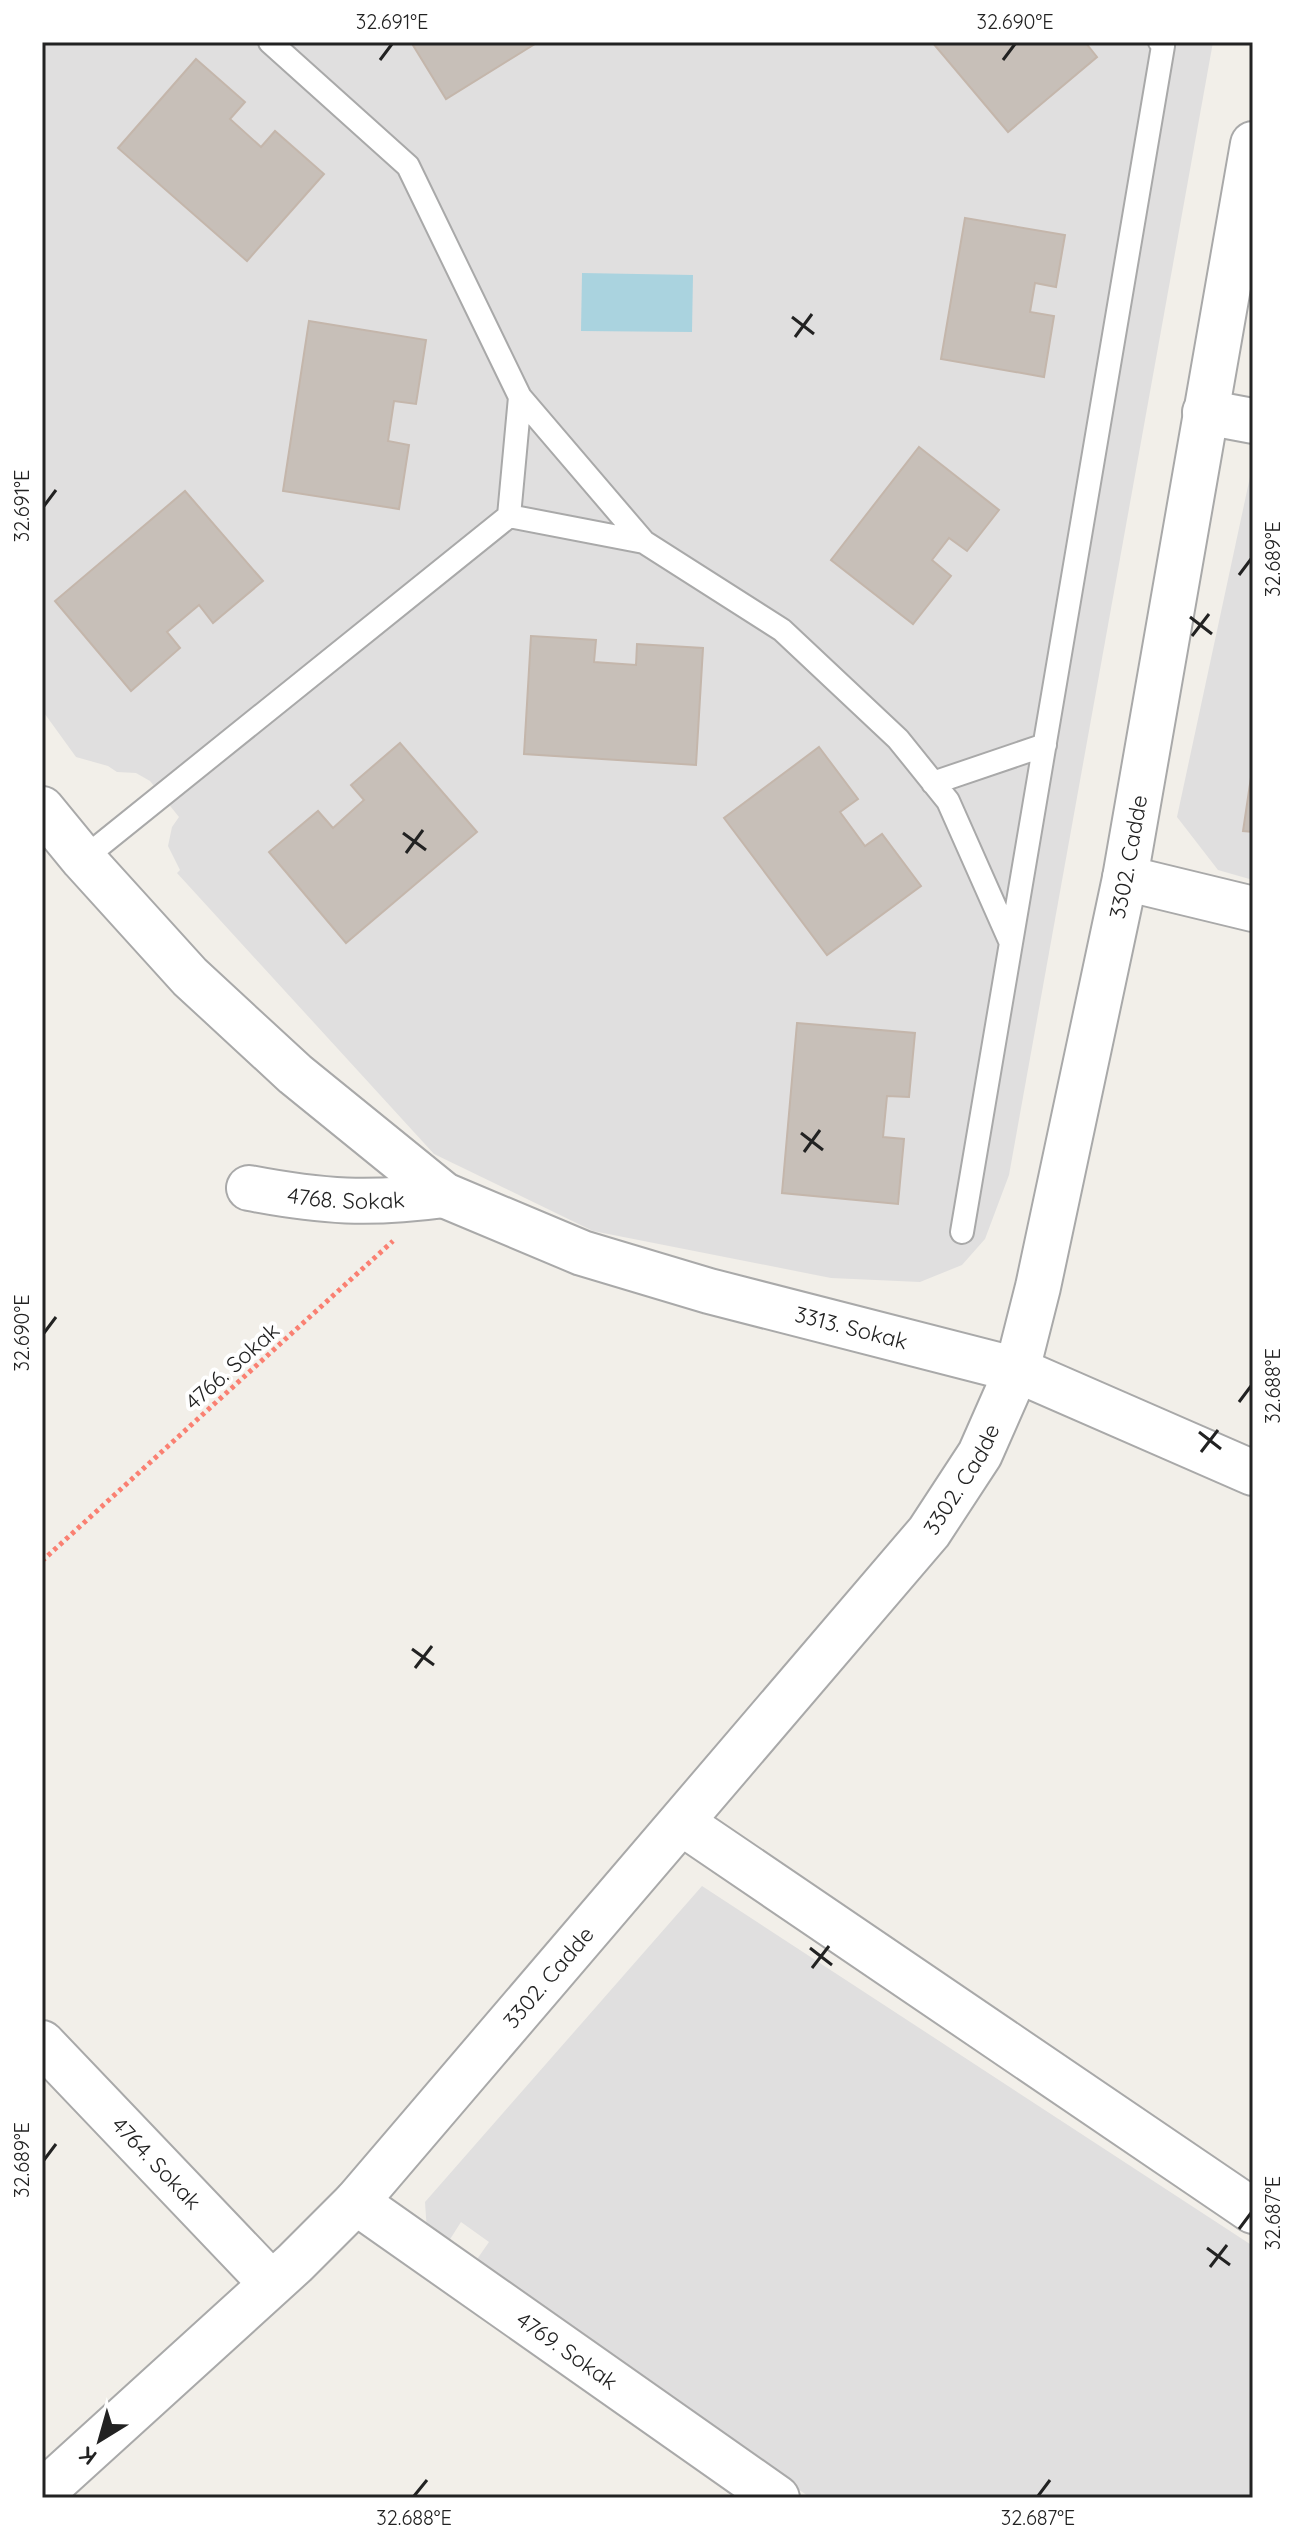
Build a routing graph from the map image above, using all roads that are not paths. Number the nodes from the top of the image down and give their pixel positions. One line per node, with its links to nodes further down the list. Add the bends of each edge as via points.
1 (270, 42): 4 (lane, via 408,166)
2 (1160, 42): 9 (lane)
3 (1253, 144): 5 (street, 3302. Cadde)
4 (520, 397): 7 (lane); 8 (lane)
5 (1205, 412): 6 (street); 13 (street, 3302. Cadde)
6 (1253, 421)
7 (509, 516): 8 (lane); 12 (lane)
8 (644, 542): 10 (lane, via 782,630 898,739)
9 (1045, 745): 10 (lane); 15 (lane)
10 (933, 783): 15 (lane, via 948,801)
11 (42, 809): 12 (street)
12 (83, 859): 17 (street, via 190,977 295,1074)
13 (1125, 878): 14 (street); 19 (street, 3302. Cadde)
14 (1253, 909)
15 (1011, 943): 18 (lane)
16 (249, 1188): 17 (street, 4768. Sokak, via 347,1204)
17 (444, 1195): 19 (street, 3313. Sokak, via 582,1253)
18 (962, 1232)
19 (1017, 1370): 20 (street, 3313. Sokak); 21 (street, 3302. Cadde, via 980,1454 929,1532)
20 (1253, 1473)
21 (682, 1823): 23 (street, 3302. Cadde); 24 (street)
22 (42, 2043): 25 (street, 4764. Sokak)
23 (356, 2202): 25 (street, 3302. Cadde); 27 (street, 4769. Sokak)
24 (1253, 2211)
25 (271, 2283): 26 (street, 3302. Cadde)
26 (42, 2493)
27 (777, 2498)

